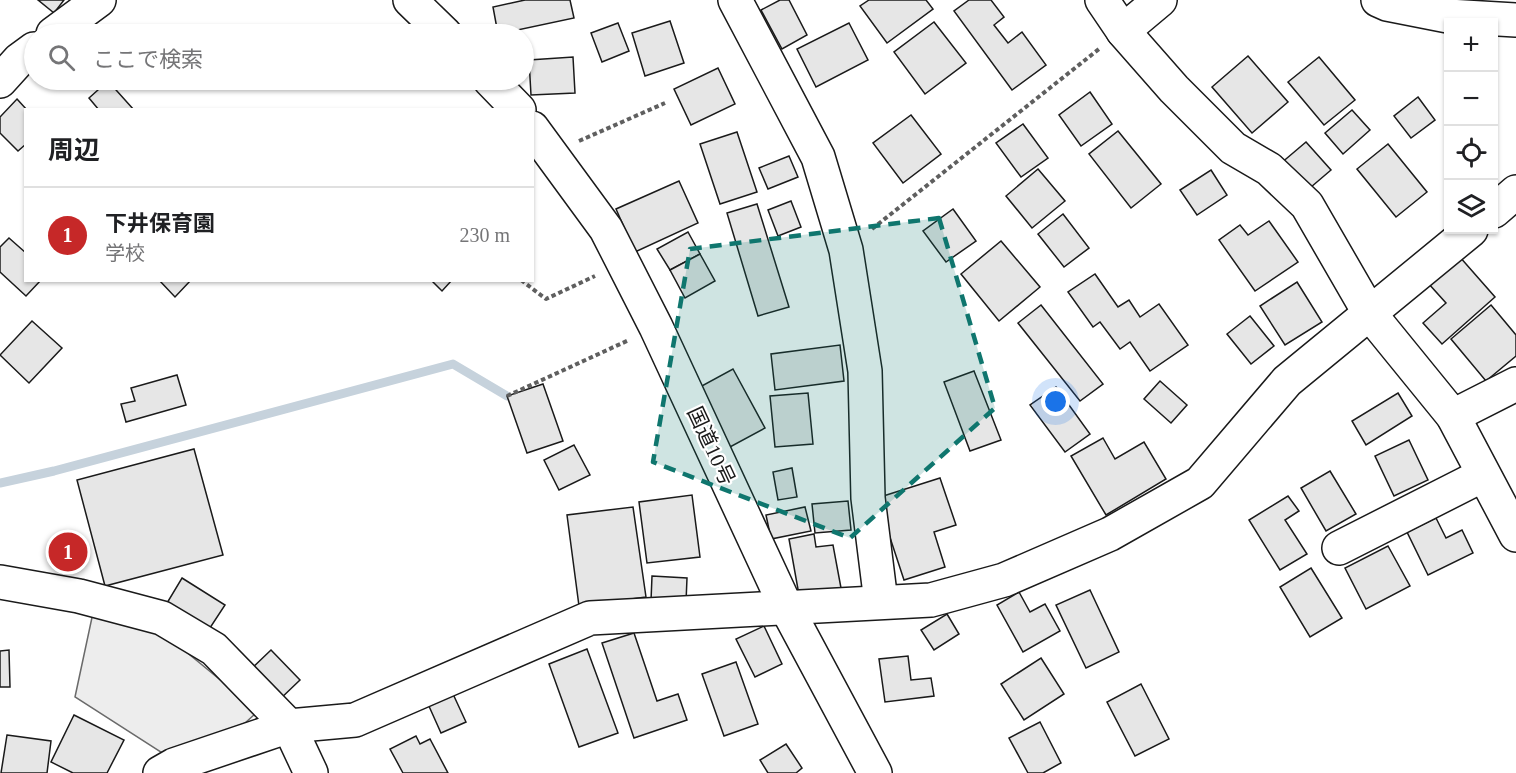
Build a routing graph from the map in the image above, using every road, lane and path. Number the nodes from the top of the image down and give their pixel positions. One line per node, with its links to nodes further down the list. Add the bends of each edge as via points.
1 (99, 0): 8 (main road)
2 (410, 0): 9 (main road)
3 (735, 0): 20 (main road, via 818,157)
4 (1102, 0): 10 (main road)
5 (1160, 0): 10 (main road)
6 (1378, 0): 7 (main road, via 1448,16)
7 (1516, 20)
8 (67, 24)
9 (435, 24)
10 (1123, 31): 20 (path); 23 (main road, via 1233,147 1269,169 1307,205)
11 (24, 56): 12 (main road)
12 (0, 81)
13 (500, 90): 15 (main road)
14 (665, 103): 16 (path)
15 (517, 108)
16 (542, 141): 21 (main road, 国道10号, via 606,229)
17 (1516, 192): 18 (main road)
18 (1498, 208)
19 (1466, 234): 23 (main road)
20 (846, 250): 32 (main road, via 865,371 868,498)
21 (622, 262): 22 (path, via 546,299); 24 (main road, 国道10号)
22 (524, 282)
23 (1370, 314): 27 (main road); 32 (main road, via 1287,381 1200,483 1110,534 1004,580 931,600)
24 (656, 327): 26 (path); 33 (main road, 国道10号)
25 (1516, 384): 27 (main road)
26 (507, 396)
27 (1453, 416): 28 (main road)
28 (1483, 475): 29 (main road); 30 (main road)
29 (1516, 535)
30 (1339, 548)
31 (0, 582): 34 (main road, via 80,596 162,618 214,649)
32 (881, 602): 33 (main road)
33 (786, 607): 34 (main road, via 590,618 355,720); 37 (main road, 国道10号)
34 (290, 726): 35 (main road); 36 (main road)
35 (160, 773)
36 (311, 773)
37 (875, 773)

